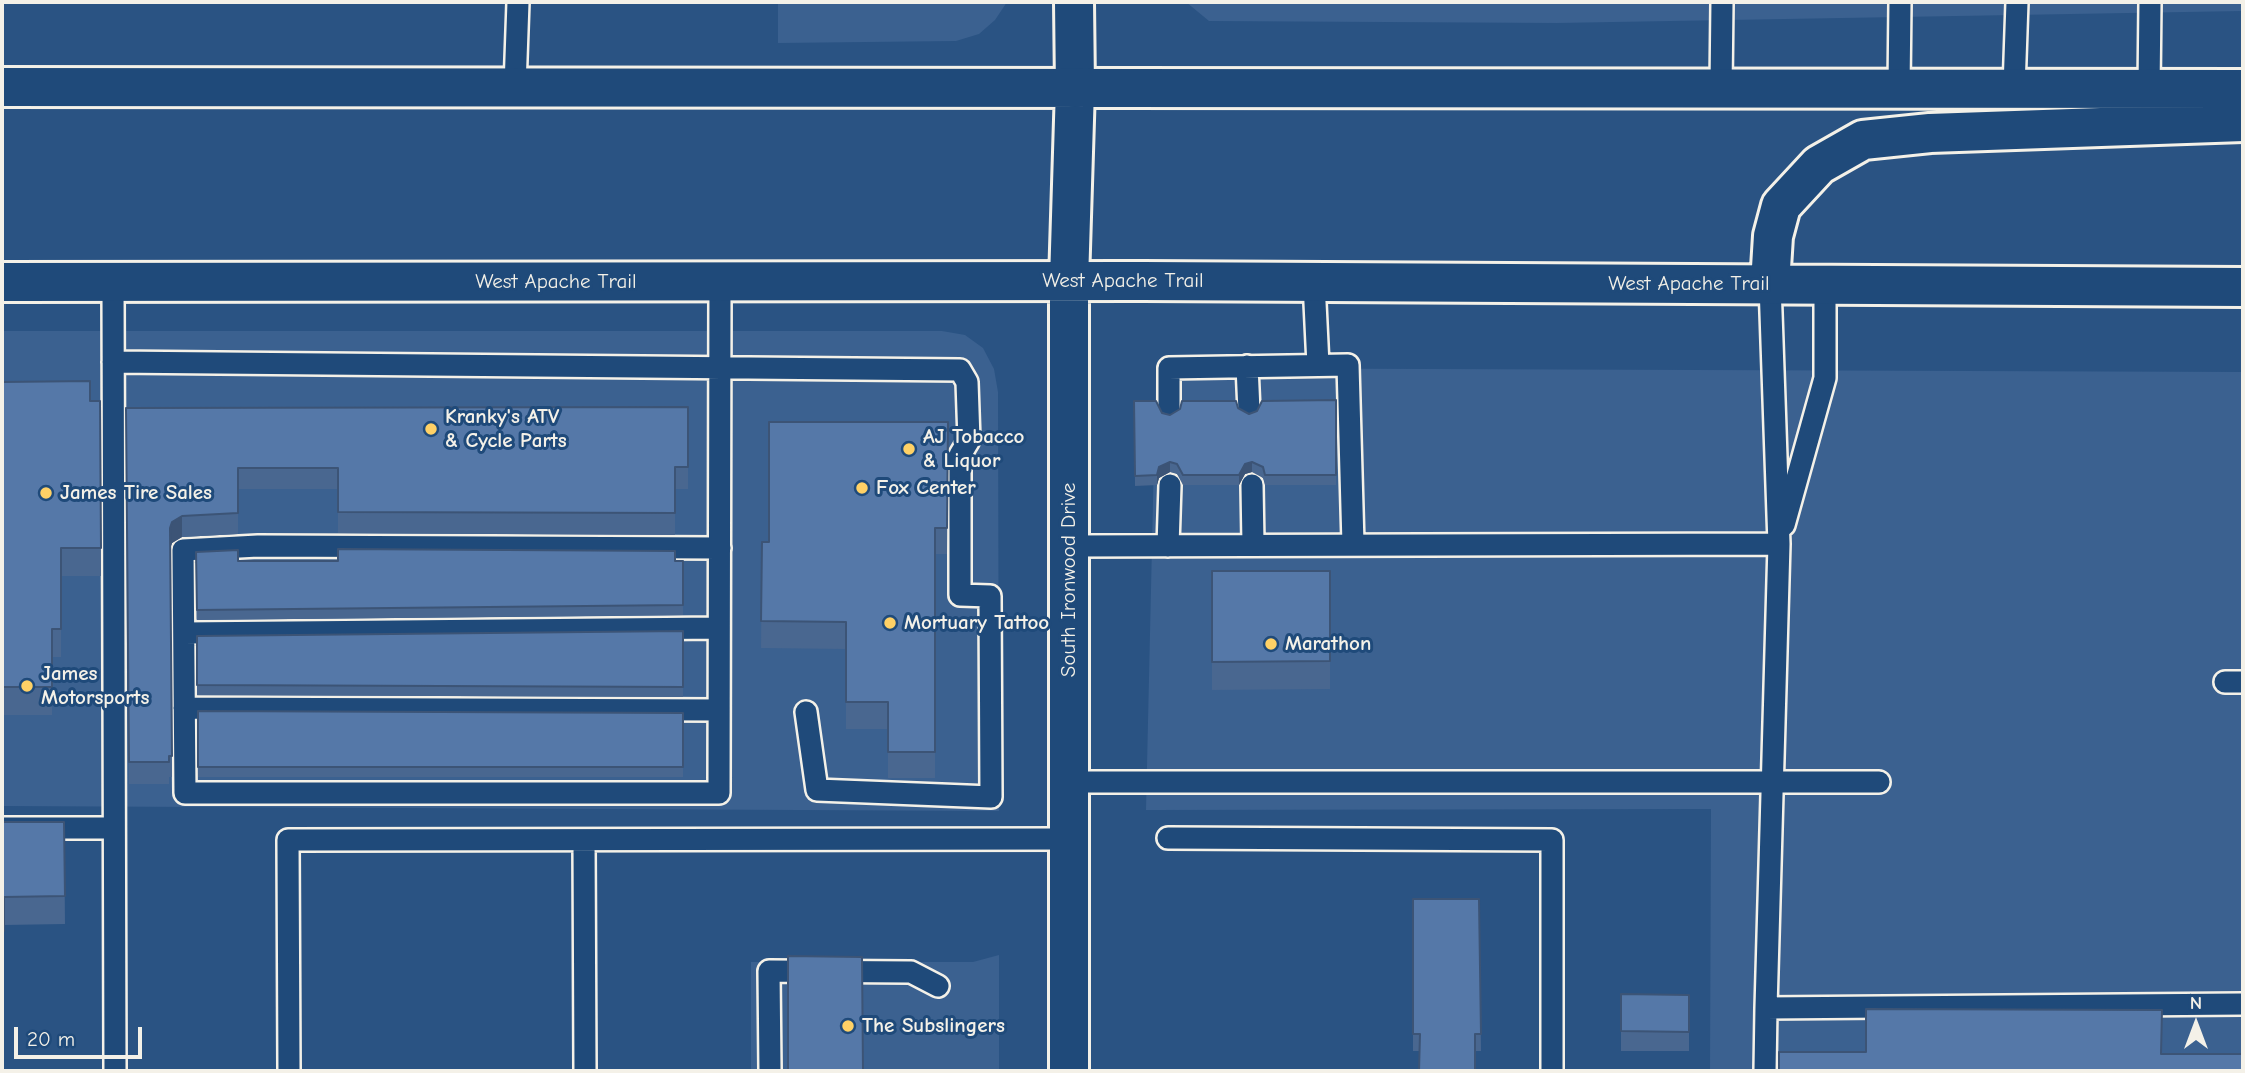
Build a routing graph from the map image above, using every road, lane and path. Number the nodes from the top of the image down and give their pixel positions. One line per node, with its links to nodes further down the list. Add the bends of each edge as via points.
1 (518, 2): 9 (lane)
2 (1074, 2): 10 (main road, South Ironwood Drive)
3 (1722, 2): 11 (lane)
4 (1900, 2): 12 (lane)
5 (2017, 2): 13 (lane)
6 (2150, 2): 7 (lane); 14 (lane)
7 (2158, 2)
8 (2, 87): 9 (main road)
9 (515, 88): 10 (main road)
10 (1075, 88): 11 (main road); 18 (main road, South Ironwood Drive)
11 (1721, 88): 12 (main road)
12 (1899, 88): 13 (main road)
13 (2014, 88): 14 (main road)
14 (2149, 89): 15 (main road)
15 (2243, 89)
16 (2243, 122): 22 (main road, via 1930,133 1863,140 1819,165 1781,206 1773,236)
17 (720, 281): 18 (main road, West Apache Trail); 20 (main road, West Apache Trail); 28 (lane)
18 (1069, 281): 21 (main road, West Apache Trail); 36 (main road, South Ironwood Drive)
19 (2, 282): 20 (main road, West Apache Trail)
20 (113, 282): 25 (lane)
21 (1314, 282): 22 (main road, West Apache Trail); 26 (lane)
22 (1770, 285): 23 (main road, West Apache Trail); 35 (lane)
23 (1825, 285): 24 (main road, West Apache Trail); 35 (lane, via 1825,378)
24 (2243, 287)
25 (113, 362): 28 (lane); 48 (lane)
26 (1318, 365): 27 (lane); 34 (lane, via 1348,365)
27 (1247, 366): 29 (lane); 30 (lane, via 1169,368)
28 (720, 369): 38 (lane); 43 (lane, via 960,370 967,382 969,440 960,455 960,595 990,596 991,797 817,790)
29 (1249, 411)
30 (1169, 412)
31 (1170, 485): 37 (lane)
32 (1252, 485): 33 (lane)
33 (1253, 544): 34 (lane); 37 (lane)
34 (1353, 544): 35 (lane)
35 (1779, 544): 45 (lane)
36 (1069, 546): 37 (lane); 44 (main road, South Ironwood Drive)
37 (1168, 546)
38 (720, 548): 39 (lane); 40 (lane, via 258,546 183,550)
39 (719, 628): 40 (lane); 42 (lane)
40 (184, 633): 41 (lane)
41 (184, 708): 42 (lane); 42 (lane, via 186,793 719,793)
42 (719, 710)
43 (806, 712)
44 (1069, 782): 45 (lane); 50 (main road, South Ironwood Drive)
45 (1772, 782): 46 (lane); 54 (lane)
46 (1879, 782)
47 (2, 828): 48 (lane)
48 (114, 828): 55 (lane)
49 (1168, 838): 60 (lane, via 1552,840)
50 (1069, 839): 51 (lane); 59 (main road, South Ironwood Drive)
51 (584, 840): 56 (lane, via 288,840); 57 (lane)
52 (938, 986): 58 (lane, via 911,972 769,971)
53 (2243, 1004): 54 (lane)
54 (1766, 1008): 61 (lane)
55 (115, 1071)
56 (289, 1071)
57 (585, 1071)
58 (770, 1071)
59 (1069, 1071)
60 (1552, 1071)
61 (1765, 1071)

